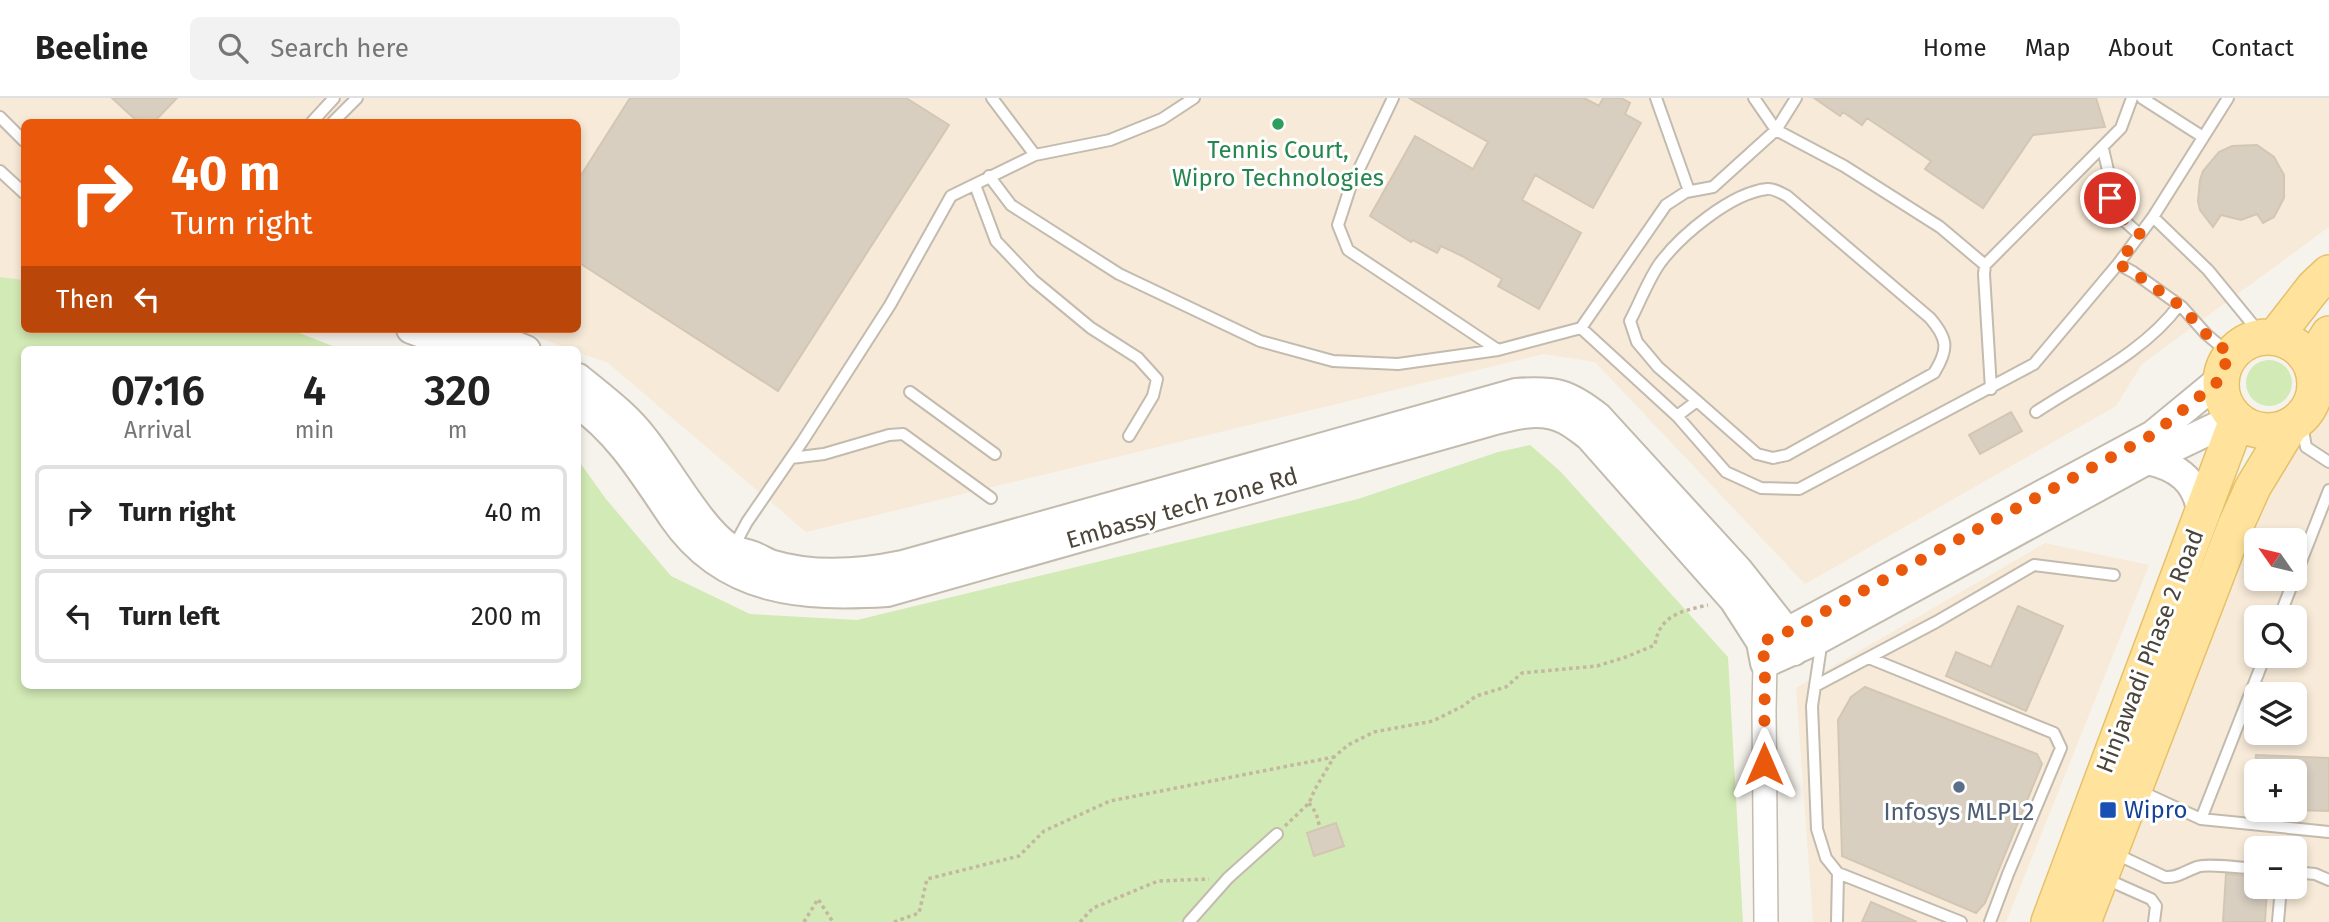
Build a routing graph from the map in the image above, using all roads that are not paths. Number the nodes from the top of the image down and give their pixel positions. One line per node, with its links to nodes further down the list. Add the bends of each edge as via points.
1 (334, 98): 13 (lane)
2 (356, 98): 14 (lane)
3 (992, 98): 19 (lane)
4 (1194, 98): 19 (lane, via 1161,119 1110,139)
5 (1393, 98): 38 (lane, via 1350,188 1338,225 1348,250)
6 (1656, 98): 24 (lane)
7 (1754, 98): 15 (lane)
8 (1796, 98): 15 (lane)
9 (2133, 98): 18 (lane, via 2121,128)
10 (2142, 98): 16 (lane)
11 (2228, 98): 16 (lane)
12 (0, 117): 17 (lane)
13 (315, 119)
14 (336, 119)
15 (1776, 130): 24 (lane, via 1713,187); 28 (lane, via 1844,166 1940,227)
16 (2203, 137): 25 (lane)
17 (21, 138)
18 (2103, 149): 26 (lane, via 2110,198 2119,216); 28 (lane)
19 (1035, 155): 21 (lane)
20 (0, 171): 23 (lane)
21 (989, 176): 22 (lane); 38 (lane, via 1011,205 1119,274 1260,341 1333,361 1398,364)
22 (975, 185): 50 (lane, via 996,241 1033,280 1091,328 1138,358 1157,379 1153,396); 52 (lane, via 951,196 890,304)
23 (21, 190)
24 (1689, 191): 31 (lane, via 1666,205)
25 (2152, 217): 26 (lane); 35 (lane)
26 (2140, 234): 27 (lane)
27 (2118, 264): 30 (lane); 42 (lane, via 2034,365)
28 (1985, 265): 42 (lane)
29 (2329, 273): 35 (main road)
30 (2179, 305): 40 (lane, via 2206,334); 46 (lane, via 2138,346)
31 (1581, 328): 38 (lane); 47 (lane)
32 (422, 333): 36 (street)
33 (484, 333): 37 (street)
34 (2329, 334): 39 (main road)
35 (2269, 337): 39 (main road, via 2296,345); 40 (main road, via 2240,346)
36 (458, 346)
37 (516, 346)
38 (1498, 350)
39 (2311, 363): 49 (main road, via 2316,387 2308,410)
40 (2226, 367): 48 (main road, via 2224,400); 62 (street, via 2152,435)
41 (581, 380): 58 (street, via 643,438)
42 (1991, 389): 47 (lane, via 1799,489 1761,488 1726,471)
43 (910, 392): 51 (lane)
44 (1697, 401): 44 (lane, via 1637,342 1630,321 1661,262 1690,230 1749,194 1769,188 1787,196 1930,318 1941,332 1945,348 1934,373 1787,455 1773,458 1757,454); 47 (lane)
45 (581, 406): 58 (street, Embassy tech zone Rd, via 611,431 701,549)
46 (2036, 412)
47 (1677, 416)
48 (2236, 419): 49 (main road, via 2257,430 2280,430); 53 (street); 57 (main road, Hinjawadi Phase 2 Road)
49 (2295, 422): 54 (lane, via 2306,447); 66 (main road, Hinjawadi Phase 2 Road, via 2253,487 2235,527)
50 (1129, 436)
51 (995, 454)
52 (791, 458): 56 (lane, via 903,434); 58 (lane)
53 (2147, 460): 57 (street, via 2177,470 2200,498); 61 (street)
54 (2329, 462)
55 (2329, 490): 60 (lane)
56 (991, 498)
57 (2202, 514): 81 (main road, Hinjawadi Phase 2 Road)
58 (727, 557): 62 (street, Embassy tech zone Rd, via 780,589 831,595 887,592 1529,412 1565,419 1589,436); 62 (street, via 800,570 875,571 1516,394 1545,391 1579,402 1598,417 1738,570)
59 (2114, 575): 63 (lane, via 2034,565)
60 (2284, 605)
61 (1819, 639): 62 (street); 65 (lane)
62 (1777, 647): 77 (street)
63 (1869, 658): 65 (lane); 80 (lane, via 2054,733 2061,748)
64 (2259, 668): 67 (lane)
65 (1815, 686): 72 (lane, via 1816,829 1826,858)
66 (2136, 789): 67 (lane); 70 (main road, Hinjawadi Phase 2 Road)
67 (2202, 819): 68 (lane)
68 (2329, 832)
69 (1276, 834): 76 (lane)
70 (2105, 864): 71 (lane, via 2172,878 2198,866); 82 (main road, Hinjawadi Phase 2 Road); 83 (lane, via 2151,899 2156,906)
71 (2244, 868)
72 (1839, 873): 78 (lane); 79 (lane)
73 (2307, 873): 74 (lane)
74 (2329, 880)
75 (2280, 899): 84 (lane)
76 (1189, 922)
77 (1766, 922)
78 (1837, 922)
79 (1961, 922)
80 (1990, 922)
81 (2049, 922)
82 (2083, 922)
83 (2154, 922)
84 (2278, 922)

